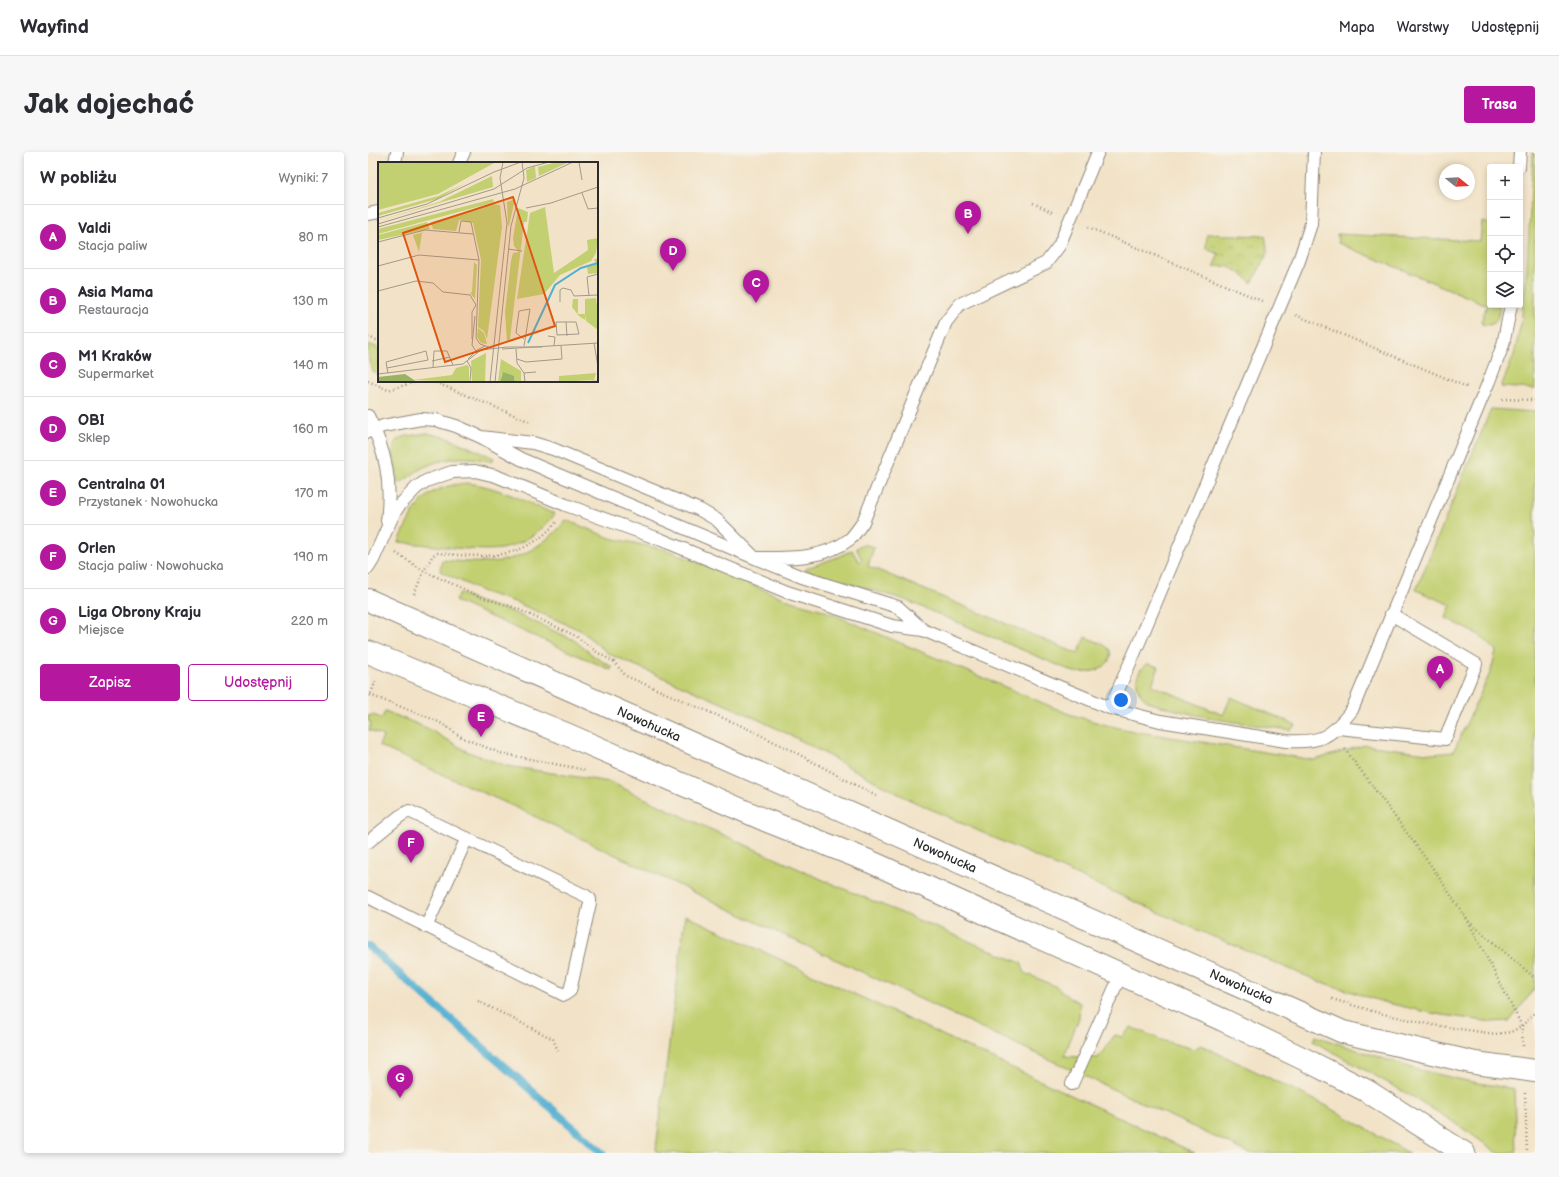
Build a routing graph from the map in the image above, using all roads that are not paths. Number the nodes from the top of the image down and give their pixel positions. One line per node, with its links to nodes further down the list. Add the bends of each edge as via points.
1 (397, 152): 6 (lane)
2 (464, 152): 7 (lane)
3 (1098, 152): 16 (lane, via 1062,240 1046,264 960,304 946,322 857,531 839,546 815,555)
4 (1314, 152): 22 (lane, via 1310,224 1299,262)
5 (1520, 152): 8 (lane)
6 (395, 162)
7 (459, 162)
8 (1519, 164)
9 (378, 212): 10 (lane)
10 (368, 214)
11 (1511, 308): 19 (lane, via 1503,345 1489,381)
12 (368, 416): 13 (lane)
13 (371, 430): 14 (lane, via 421,419 436,420); 15 (lane, via 383,451 389,481)
14 (481, 437): 16 (lane, via 535,465); 16 (lane, via 533,443 553,449 700,510 717,520)
15 (385, 530): 17 (lane); 20 (lane, via 398,507 426,480 452,472 476,471 496,476 662,540 786,592 892,626)
16 (755, 558): 20 (lane, via 802,577 898,607)
17 (368, 568)
18 (368, 600): 29 (main road, Nowohucka, via 1343,1032)
19 (1392, 614): 23 (lane, via 1352,710); 23 (lane, via 1476,664 1445,739)
20 (923, 630): 22 (lane)
21 (368, 652): 28 (main road, via 765,820 871,862)
22 (1110, 708): 23 (lane, via 1160,721 1286,741 1307,742 1326,736)
23 (1338, 728)
24 (467, 838): 25 (lane, via 409,811); 27 (lane); 27 (lane, via 590,899 570,991 564,995)
25 (368, 842)
26 (368, 897): 27 (lane)
27 (426, 927)
28 (1121, 974): 30 (lane); 31 (main road, via 1230,1023 1353,1084)
29 (1530, 1080)
30 (1072, 1084)
31 (1464, 1153)

